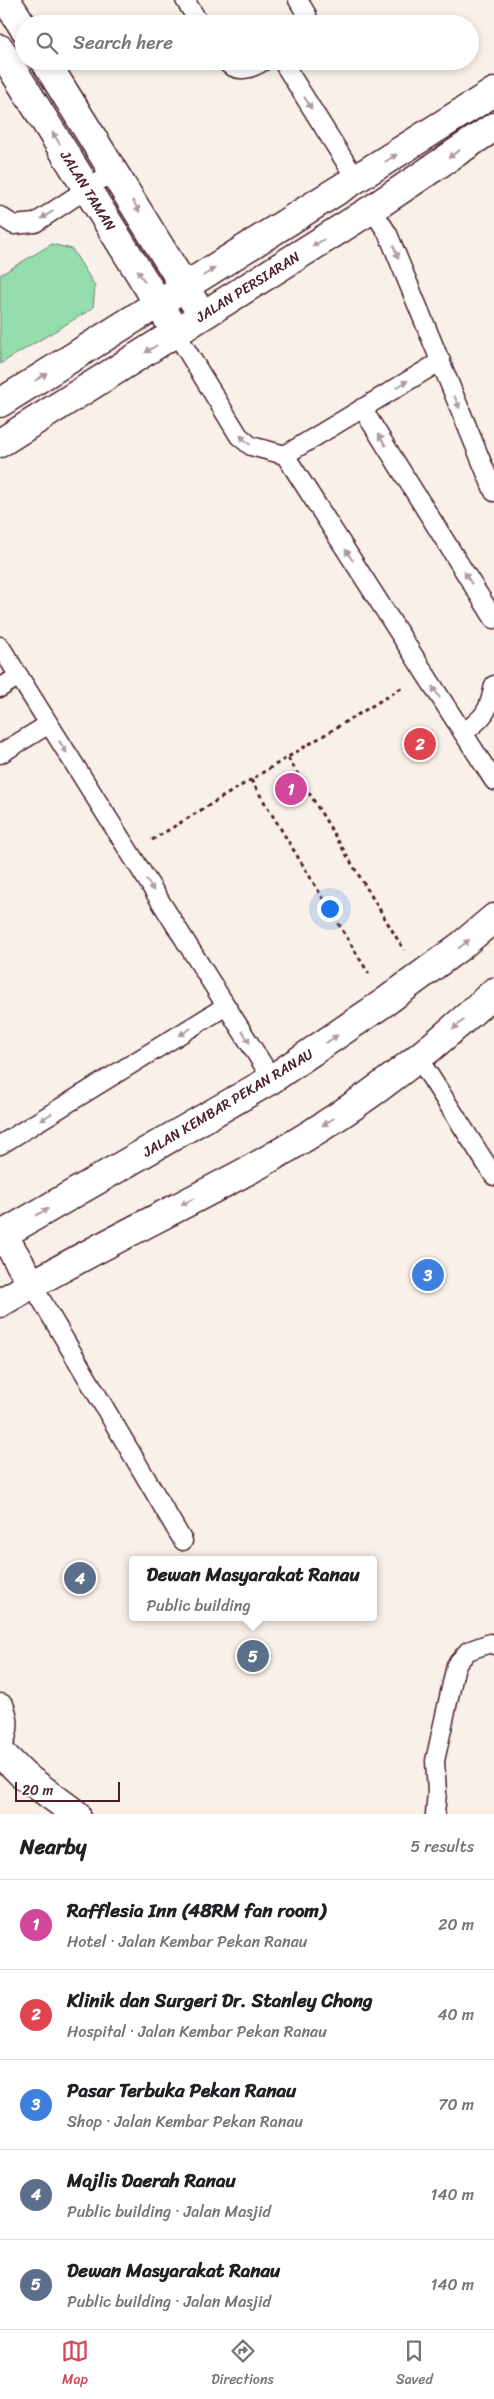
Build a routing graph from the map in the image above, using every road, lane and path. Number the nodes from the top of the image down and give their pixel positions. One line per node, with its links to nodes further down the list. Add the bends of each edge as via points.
1 (6, 0): 4 (street)
2 (184, 0): 5 (lane)
3 (298, 0): 6 (lane)
4 (16, 15)
5 (194, 15)
6 (307, 15)
7 (0, 49): 14 (street, JALAN TAMAN, one-way to 7)
8 (51, 70): 12 (street)
9 (288, 70): 13 (lane, one-way to 13)
10 (494, 92): 13 (street, one-way to 10)
11 (494, 127): 15 (street, JALAN PERSIARAN, one-way to 15)
12 (114, 171): 14 (lane); 17 (street, one-way to 17)
13 (356, 180): 17 (street, one-way to 13)
14 (88, 189): 16 (lane, one-way to 16, via 35,223 14,226); 18 (street, JALAN TAMAN, one-way to 14)
15 (372, 210): 19 (street, JALAN PERSIARAN, one-way to 19); 21 (lane, one-way to 21, via 388,234)
16 (0, 216)
17 (185, 287): 18 (street); 19 (street)
18 (158, 303): 20 (street, JALAN TAMAN); 22 (street, one-way to 18)
19 (202, 316): 20 (street, JALAN PERSIARAN)
20 (176, 332): 24 (street, JALAN PERSIARAN, one-way to 24); 25 (lane, one-way to 20, via 251,446 239,436)
21 (441, 361): 23 (lane, one-way to 21); 26 (lane, one-way to 26)
22 (0, 403)
23 (362, 408): 25 (lane); 27 (lane, one-way to 23)
24 (0, 443)
25 (285, 455): 29 (lane, one-way to 25)
26 (494, 492)
27 (494, 619)
28 (0, 646): 30 (lane)
29 (425, 674): 34 (lane, one-way to 29); 36 (path)
30 (19, 676): 32 (lane); 33 (lane)
31 (494, 685): 34 (lane, via 489,708 481,721)
32 (0, 688)
33 (49, 724): 35 (lane); 39 (lane, one-way to 39)
34 (463, 733): 38 (lane)
35 (0, 754)
36 (288, 758): 37 (path); 41 (path)
37 (251, 780): 39 (path); 43 (path)
38 (494, 781)
39 (130, 854): 44 (lane, one-way to 44)
40 (494, 918): 41 (street, JALAN KEMBAR PEKAN RANAU, one-way to 40)
41 (420, 977): 43 (street, JALAN KEMBAR PEKAN RANAU)
42 (494, 992): 45 (street, one-way to 45)
43 (385, 1002): 46 (street, JALAN KEMBAR PEKAN RANAU, one-way to 43)
44 (226, 1006): 46 (lane, one-way to 46); 47 (lane, one-way to 47)
45 (419, 1058): 48 (lane); 50 (street, one-way to 50, via 343,1112 262,1163)
46 (272, 1079): 49 (street, JALAN KEMBAR PEKAN RANAU, one-way to 46)
47 (0, 1145)
48 (494, 1176)
49 (2, 1235): 50 (street)
50 (32, 1284): 51 (street); 52 (lane)
51 (0, 1303)
52 (183, 1541)
53 (494, 1645): 58 (lane, via 490,1643 468,1651 456,1666 435,1761)
54 (0, 1708): 55 (street, via 4,1723)
55 (0, 1740)
56 (0, 1752): 57 (street, via 23,1775)
57 (76, 1814)
58 (435, 1814)

